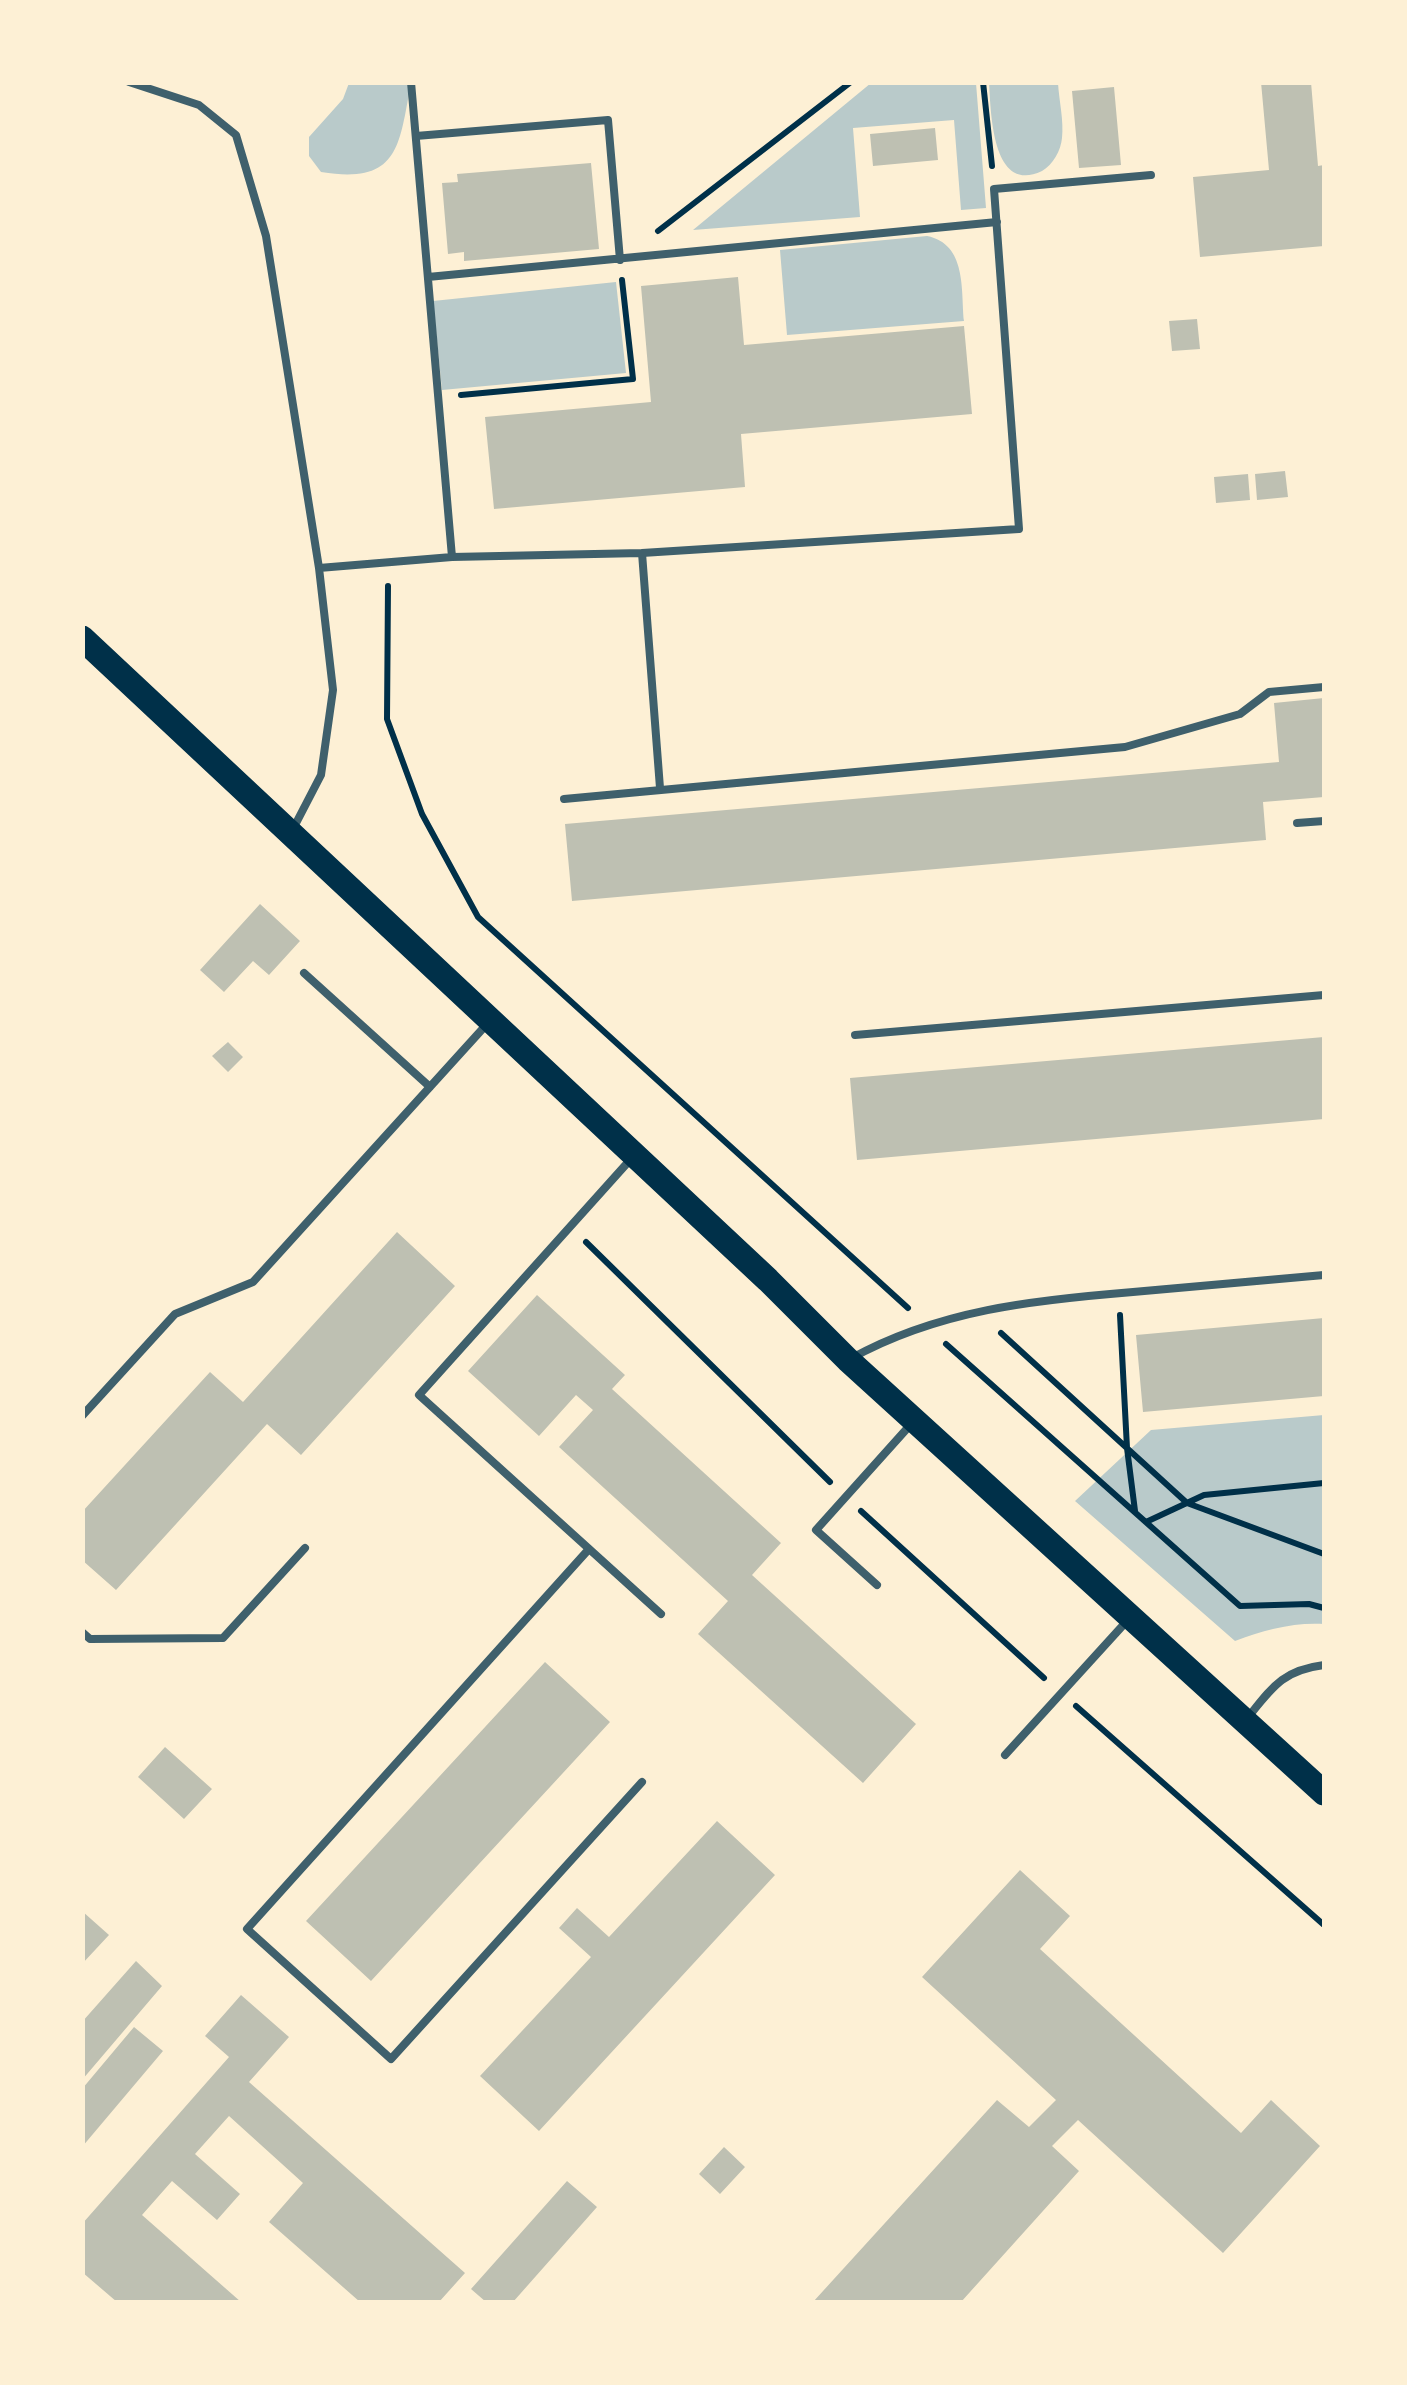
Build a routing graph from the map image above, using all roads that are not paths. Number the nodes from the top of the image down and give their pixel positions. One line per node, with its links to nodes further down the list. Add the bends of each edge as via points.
1 (129, 82): 10 (lane, via 199,105 236,136 266,236)
2 (411, 82): 3 (lane)
3 (416, 136): 6 (lane, via 608,120); 7 (lane)
4 (1151, 175): 5 (lane, via 994,189)
5 (997, 222): 6 (lane); 8 (lane, via 1018,529)
6 (620, 260): 7 (lane)
7 (428, 277): 9 (lane)
8 (642, 553): 9 (lane); 13 (lane)
9 (452, 557): 10 (lane)
10 (319, 568): 17 (lane, via 333,690 321,775)
11 (85, 645): 17 (main road)
12 (1324, 687): 13 (lane, via 1269,692 1240,714 1126,747)
13 (660, 788): 14 (lane)
14 (564, 799)
15 (1324, 821): 16 (lane)
16 (1297, 823)
17 (291, 833): 20 (main road)
18 (304, 973): 22 (lane)
19 (1324, 995): 21 (lane)
20 (490, 1021): 22 (lane); 23 (main road)
21 (855, 1035)
22 (430, 1087): 26 (lane, via 253,1282 175,1314)
23 (634, 1157): 25 (main road); 29 (lane, via 419,1394)
24 (1324, 1275): 25 (lane, via 1022,1302 926,1325)
25 (848, 1360): 27 (main road)
26 (82, 1416)
27 (914, 1421): 30 (lane, via 816,1530); 32 (main road)
28 (304, 1548): 33 (lane, via 223,1638 90,1639)
29 (589, 1549): 31 (lane); 37 (lane, via 247,1929 391,2060)
30 (877, 1585)
31 (661, 1614)
32 (1132, 1615): 35 (main road); 36 (lane)
33 (82, 1632)
34 (1324, 1664): 35 (lane, via 1279,1680)
35 (1246, 1720): 38 (main road)
36 (1005, 1756)
37 (642, 1782)
38 (1324, 1793)

